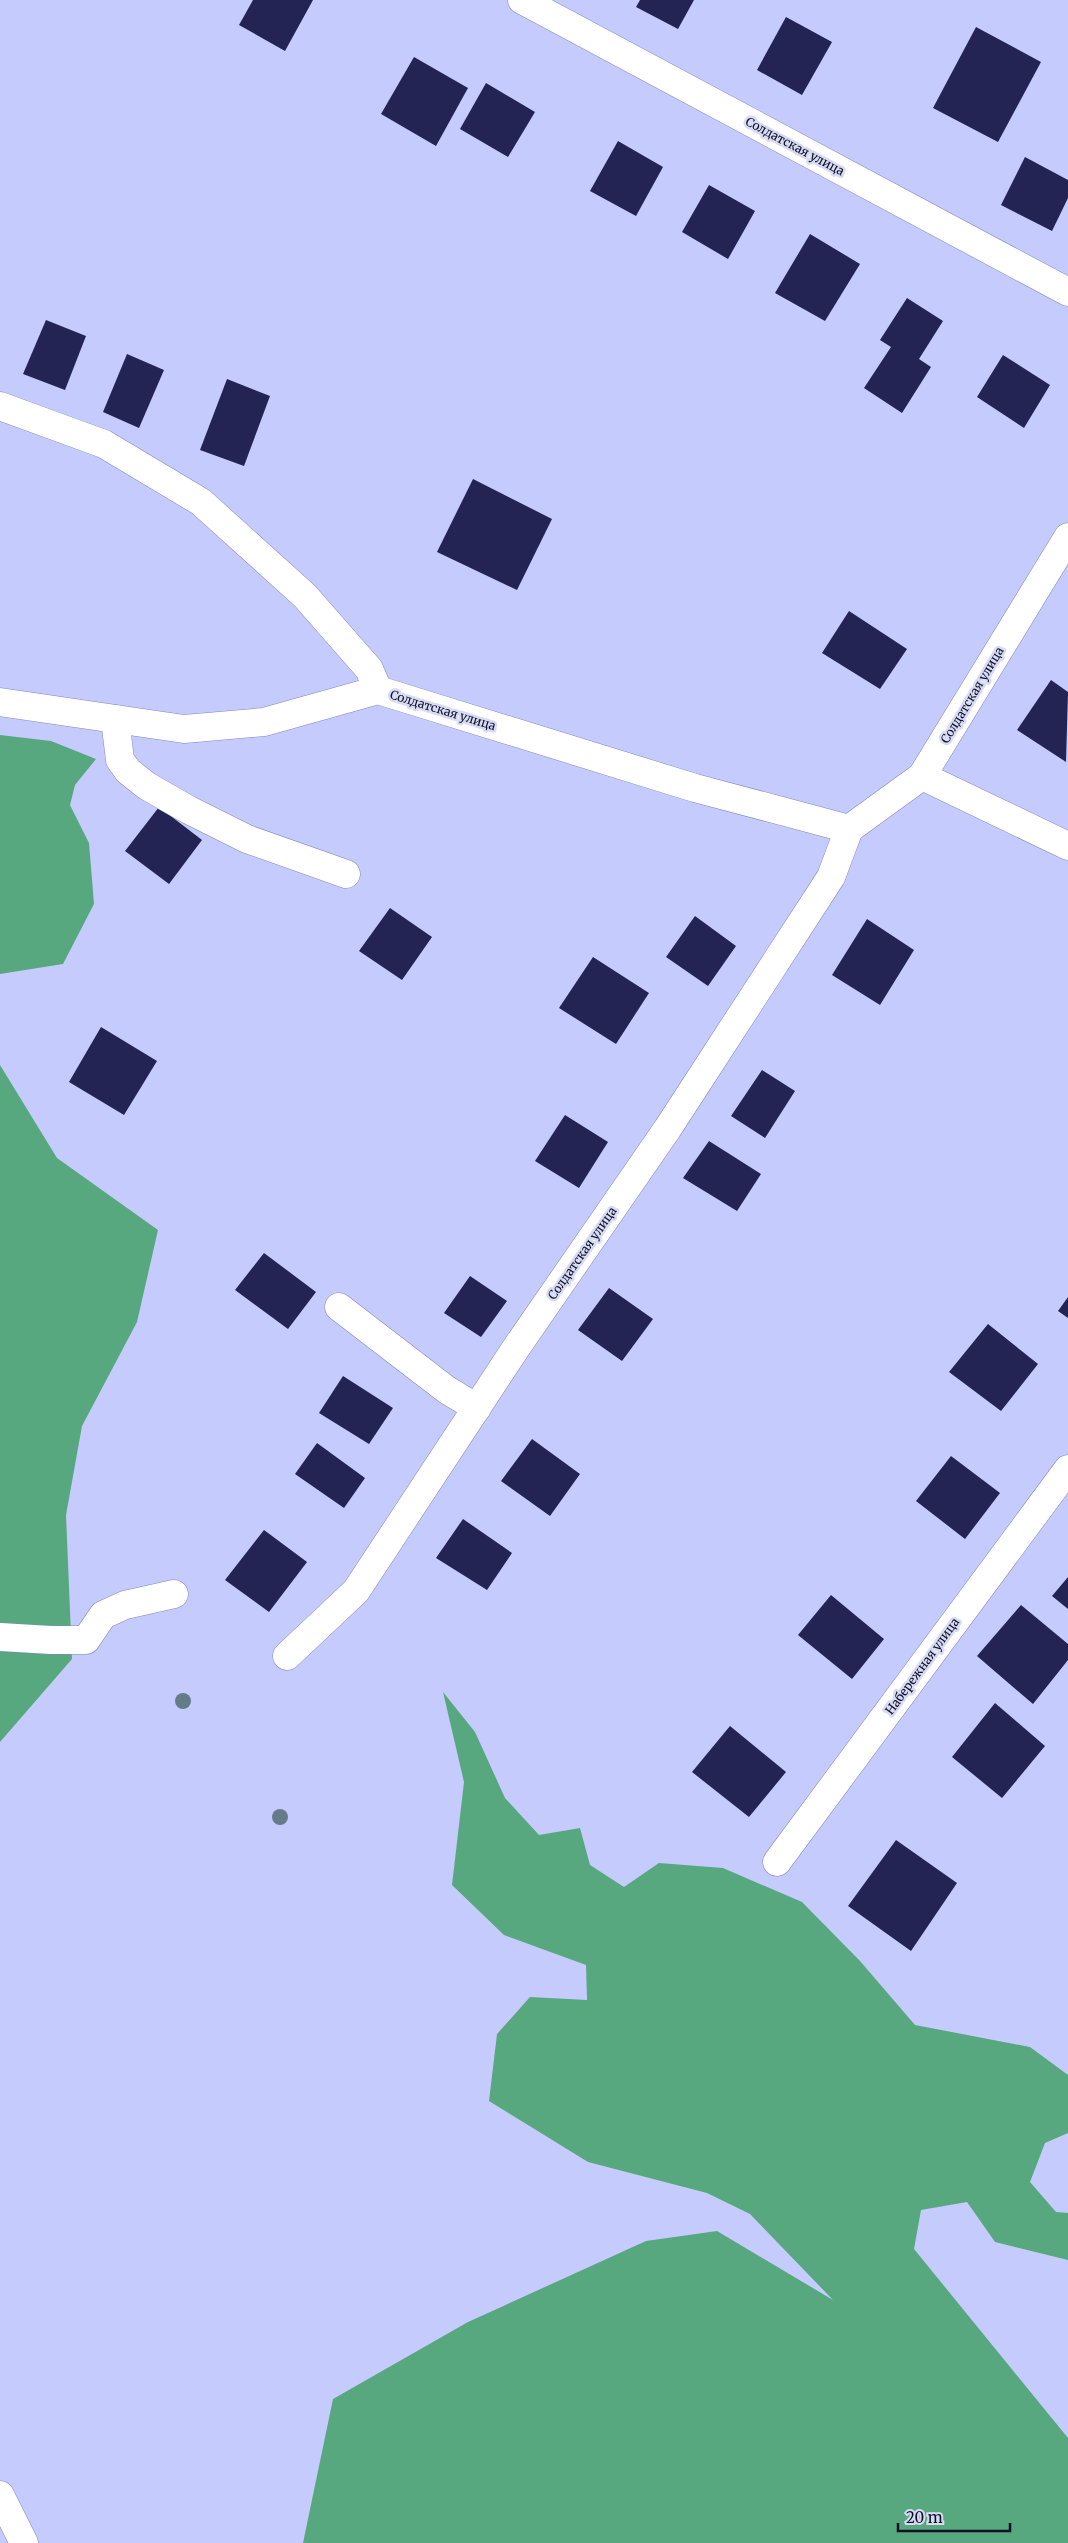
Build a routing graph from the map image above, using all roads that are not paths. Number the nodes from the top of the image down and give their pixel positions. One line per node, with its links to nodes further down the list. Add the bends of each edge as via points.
1 (522, 0): 2 (street, Солдатская улица)
2 (1068, 292)
3 (0, 406): 5 (street, via 104,444 201,502 305,596 369,668)
4 (1068, 537): 8 (street, Солдатская улица)
5 (378, 690): 7 (street, Солдатская улица, via 264,722 184,730); 9 (street, Солдатская улица, via 695,788)
6 (0, 702): 7 (street, Солдатская улица)
7 (116, 719): 11 (street, via 120,760 147,786 247,839)
8 (922, 776): 9 (street, Солдатская улица); 10 (street)
9 (849, 829): 13 (street, Солдатская улица, via 831,877 668,1128)
10 (1068, 846)
11 (346, 874)
12 (339, 1307): 13 (street, via 447,1390)
13 (477, 1408): 17 (street, Солдатская улица, via 356,1591)
14 (1068, 1469): 18 (street, Набережная улица)
15 (174, 1594): 16 (street, via 125,1605 103,1615 86,1640)
16 (0, 1636)
17 (287, 1656)
18 (777, 1862)
19 (0, 2495): 20 (street)
20 (24, 2543)

